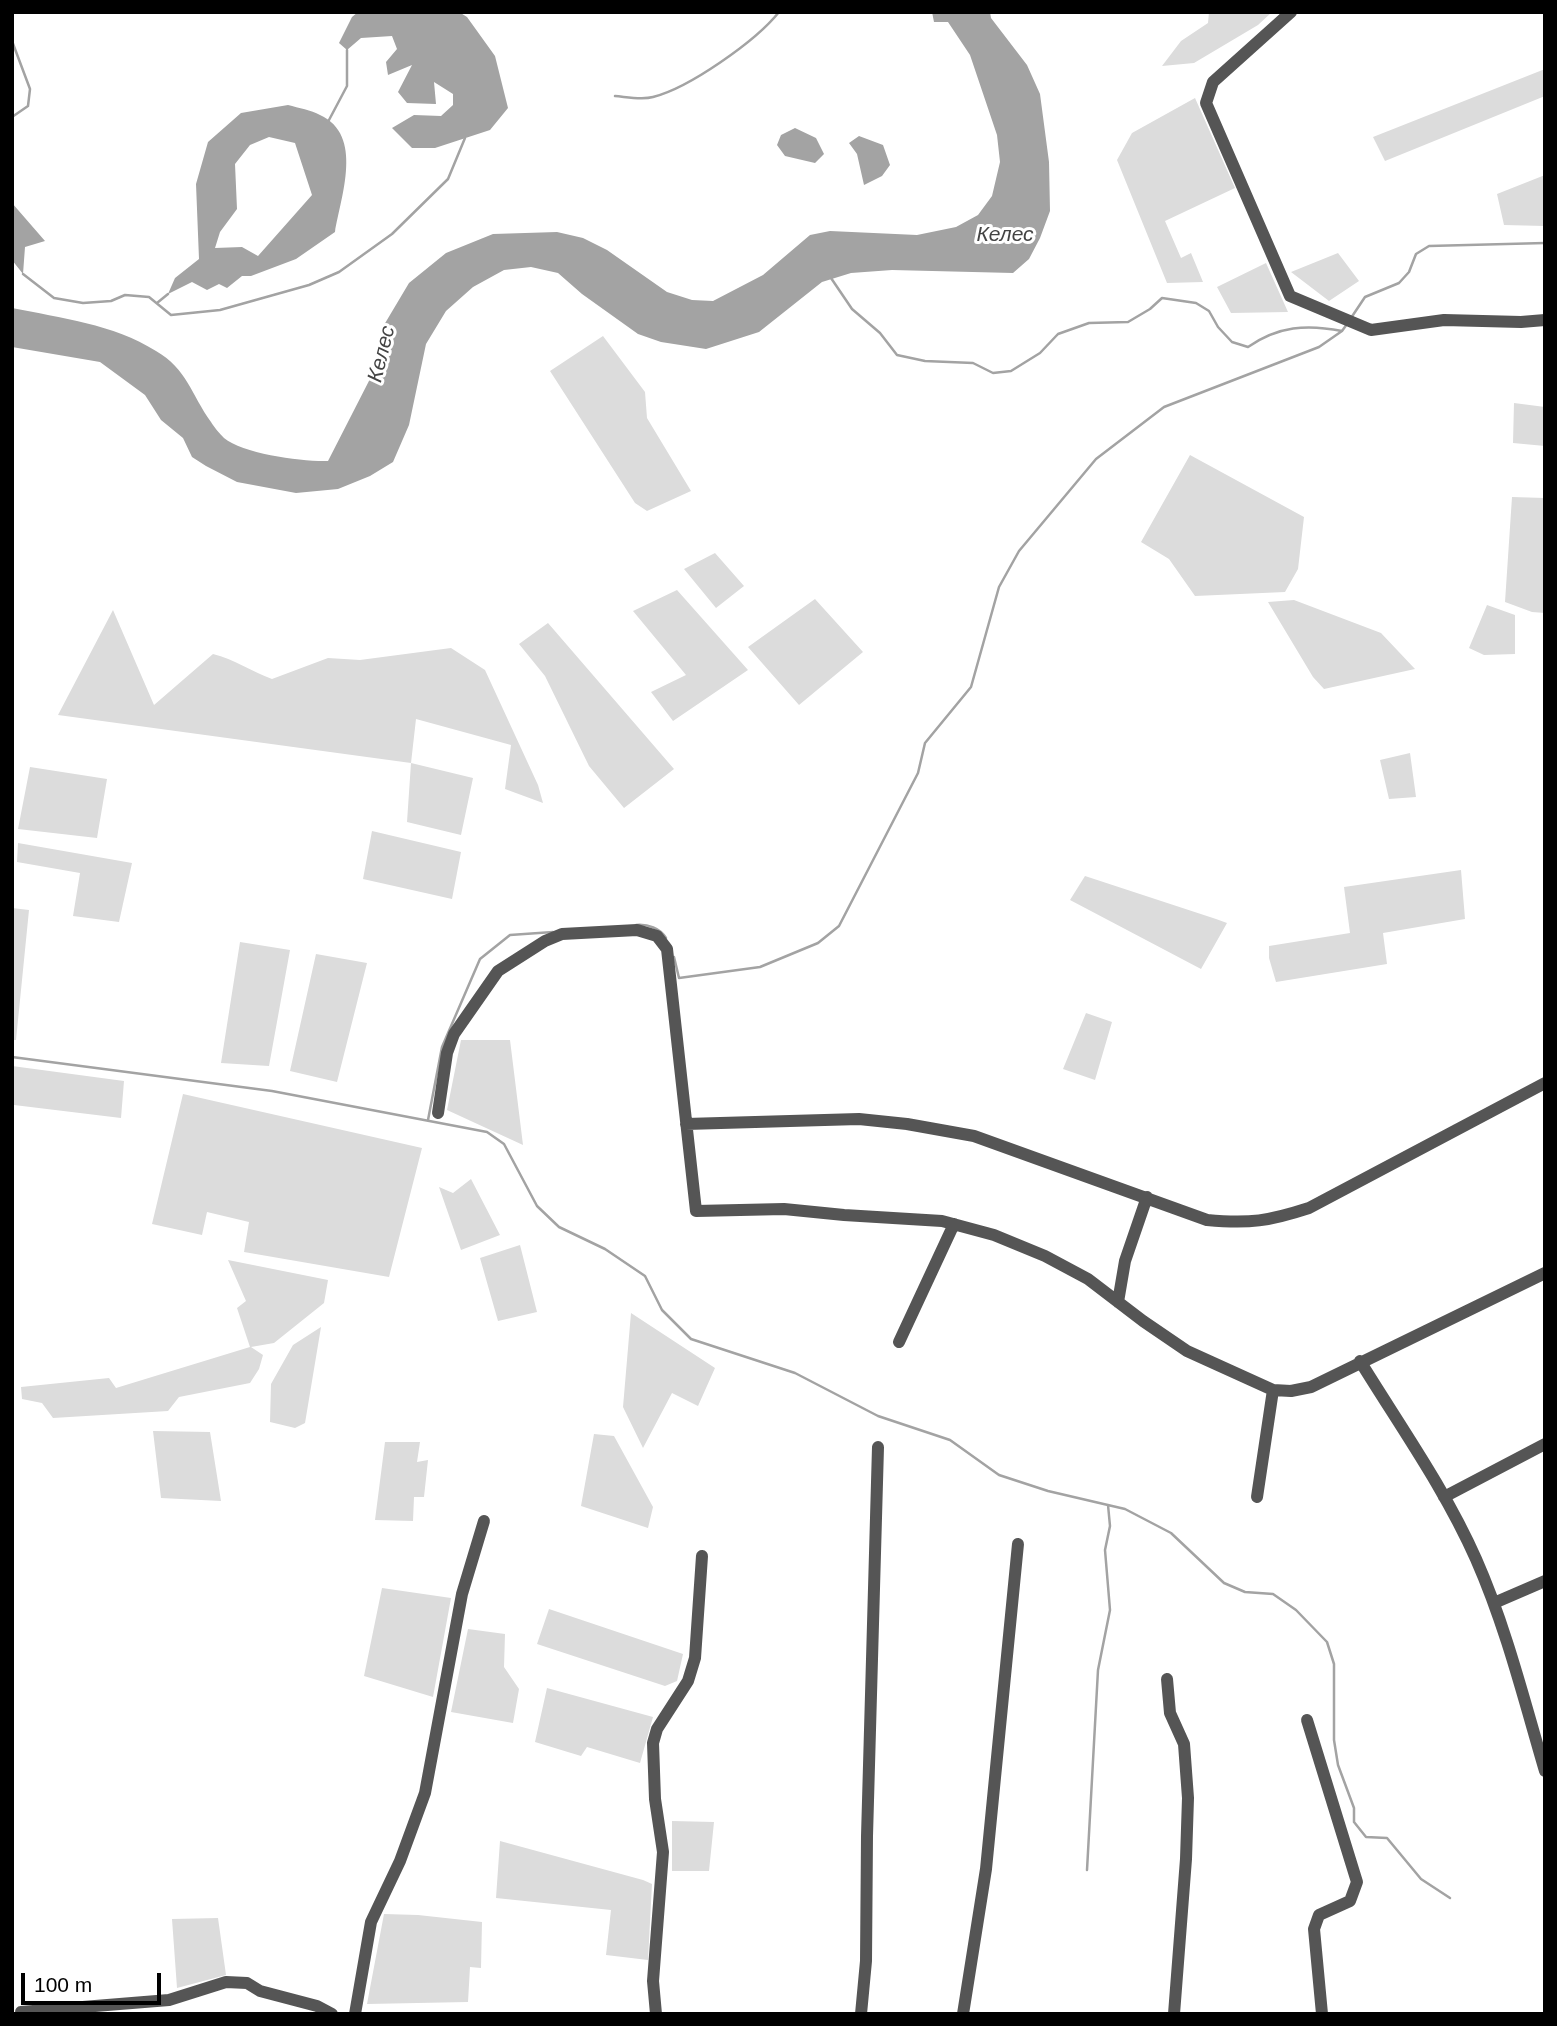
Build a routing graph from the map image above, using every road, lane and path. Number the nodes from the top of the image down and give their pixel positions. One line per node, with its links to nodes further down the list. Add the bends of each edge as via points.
1 (1291, 12): 2 (street, via 1213,82 1206,103 1290,296 1371,330 1444,320)
2 (1545, 320)
3 (1545, 1083): 6 (street, via 1310,1208 1272,1220 1206,1220)
4 (438, 1113): 5 (street, via 454,1034 498,971 562,934 637,930 657,936 667,949)
5 (686, 1124): 6 (street, via 859,1119 907,1124 974,1136); 7 (street, via 696,1211 784,1209)
6 (1147, 1197): 9 (street, via 1125,1261)
7 (954, 1224): 9 (street, via 1045,1256); 10 (street)
8 (1545, 1273): 11 (street)
9 (1118, 1302): 12 (street, via 1187,1350)
10 (899, 1342)
11 (1360, 1362): 12 (street, via 1311,1387); 16 (street)
12 (1273, 1390): 15 (street)
13 (1545, 1444): 16 (street)
14 (878, 1447): 29 (street)
15 (1257, 1497)
16 (1444, 1497): 21 (street)
17 (484, 1521): 27 (street, via 462,1594 425,1793 371,1922)
18 (1018, 1544): 30 (street, via 986,1869)
19 (702, 1556): 28 (street, via 695,1658 688,1681 653,1743 654,1799 663,1852 653,1981)
20 (1545, 1581): 21 (street)
21 (1493, 1603): 24 (street)
22 (1167, 1679): 31 (street, via 1170,1713 1184,1745 1188,1798)
23 (1307, 1720): 32 (street, via 1357,1882 1350,1900 1319,1915 1314,1929)
24 (1545, 1771)
25 (21, 2012): 26 (street, via 169,2000 226,1982 247,1983)
26 (332, 2014)
27 (355, 2014)
28 (656, 2014)
29 (861, 2014)
30 (963, 2014)
31 (1174, 2014)
32 (1322, 2014)

